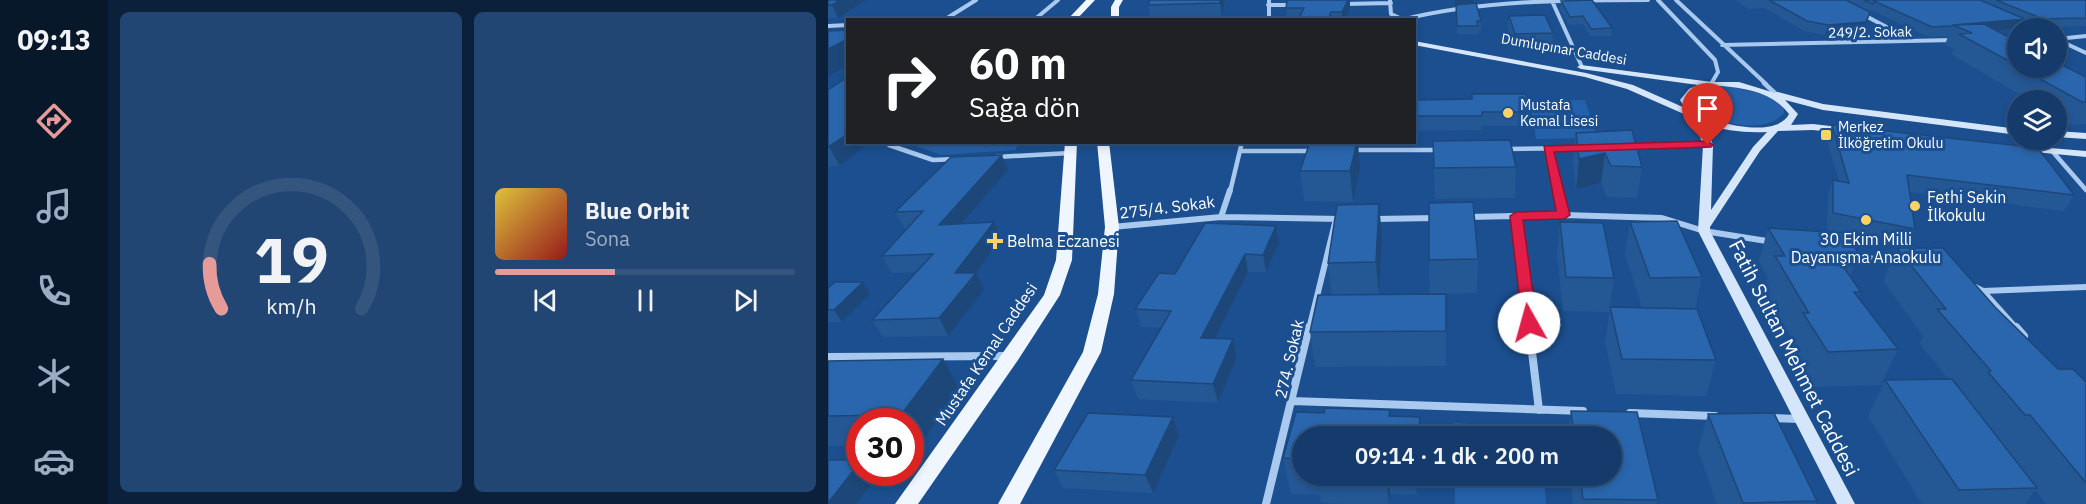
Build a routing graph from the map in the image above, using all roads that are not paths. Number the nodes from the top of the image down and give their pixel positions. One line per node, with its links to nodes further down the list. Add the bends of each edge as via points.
1 (976, 0): 15 (street)
2 (1058, 0): 16 (street)
3 (1091, 0): 17 (main road)
4 (1119, 0): 18 (main road)
5 (1648, 0): 9 (street)
6 (1658, 0): 34 (street, via 1705,47 1718,67)
7 (1676, 0): 31 (street)
8 (1494, 1): 9 (street); 21 (street, via 1428,8)
9 (1552, 1): 33 (street)
10 (1269, 2): 12 (street); 19 (street)
11 (1390, 2): 13 (street); 20 (street, via 1392,14)
12 (1302, 4)
13 (1335, 4)
14 (1854, 10): 28 (street)
15 (947, 18)
16 (1036, 18)
17 (1073, 18)
18 (1115, 18)
19 (1269, 18)
20 (1399, 18)
21 (1403, 18)
22 (828, 26): 23 (street)
23 (846, 26)
24 (1416, 36): 33 (main road, Dumlupınar Caddesi)
25 (2086, 36): 26 (street)
26 (2067, 38)
27 (1960, 40): 28 (street, 249/2. Sokak)
28 (1914, 41): 31 (street, 249/2. Sokak)
29 (1416, 43): 36 (main road, Dumlupınar Caddesi, via 1586,75 1630,87)
30 (2067, 44): 32 (street)
31 (1722, 45): 35 (street)
32 (2086, 53)
33 (1582, 67): 34 (main road, Dumlupınar Caddesi)
34 (1711, 84): 35 (main road, Dumlupınar Caddesi, via 1751,87); 36 (main road, via 1686,94 1685,104)
35 (1777, 95): 37 (main road, via 1790,104 1794,114 1790,122); 38 (main road, via 1823,107)
36 (1695, 115): 37 (main road, Dumlupınar Caddesi, via 1734,129); 45 (main road)
37 (1778, 129): 39 (main road, via 1813,127); 70 (main road, via 1756,149)
38 (2007, 131)
39 (1860, 132)
40 (2067, 135): 41 (main road)
41 (2086, 136)
42 (890, 144): 59 (street, via 933,160)
43 (1102, 144): 69 (main road)
44 (1242, 144): 55 (street, 275/4. Sokak)
45 (1708, 145): 47 (street); 70 (main road)
46 (1593, 147): 49 (street)
47 (1628, 147)
48 (1071, 148): 58 (street); 78 (main road, Mustafa Kemal Caddesi, via 1064,260 1052,295)
49 (1548, 148): 50 (street); 61 (street)
50 (1501, 149)
51 (1324, 150): 55 (street)
52 (1348, 150): 53 (street)
53 (1443, 150)
54 (2029, 150): 56 (main road)
55 (1240, 151): 63 (street, 275/4. Sokak)
56 (2053, 153): 57 (main road); 60 (street)
57 (2086, 154)
58 (992, 157)
59 (969, 158)
60 (2086, 190)
61 (1564, 215): 62 (street); 70 (street, via 1662,218)
62 (1516, 216): 64 (street); 81 (street)
63 (1221, 217): 66 (street); 69 (street, 275/4. Sokak)
64 (1461, 217)
65 (1450, 218): 68 (street)
66 (1336, 219): 67 (street); 80 (street, 274. Sokak)
67 (1345, 219)
68 (1364, 219)
69 (1112, 227): 88 (main road, via 1106,294 1092,352)
70 (1705, 228): 71 (street); 86 (main road, Fatih Sultan Mehmet Caddesi)
71 (1776, 242)
72 (1846, 254): 73 (street)
73 (1904, 264)
74 (1965, 283): 76 (street)
75 (2086, 287): 76 (street)
76 (1983, 291): 77 (street)
77 (2031, 343)
78 (1012, 356): 79 (street); 87 (main road, Mustafa Kemal Caddesi)
79 (830, 359)
80 (1293, 401): 81 (street); 89 (street, 274. Sokak)
81 (1539, 410): 82 (street)
82 (1596, 412)
83 (1618, 412): 84 (street)
84 (1720, 416)
85 (1766, 417): 86 (street)
86 (1800, 418): 90 (main road, Fatih Sultan Mehmet Caddesi)
87 (906, 504)
88 (1009, 504)
89 (1266, 504)
90 (1846, 504)

